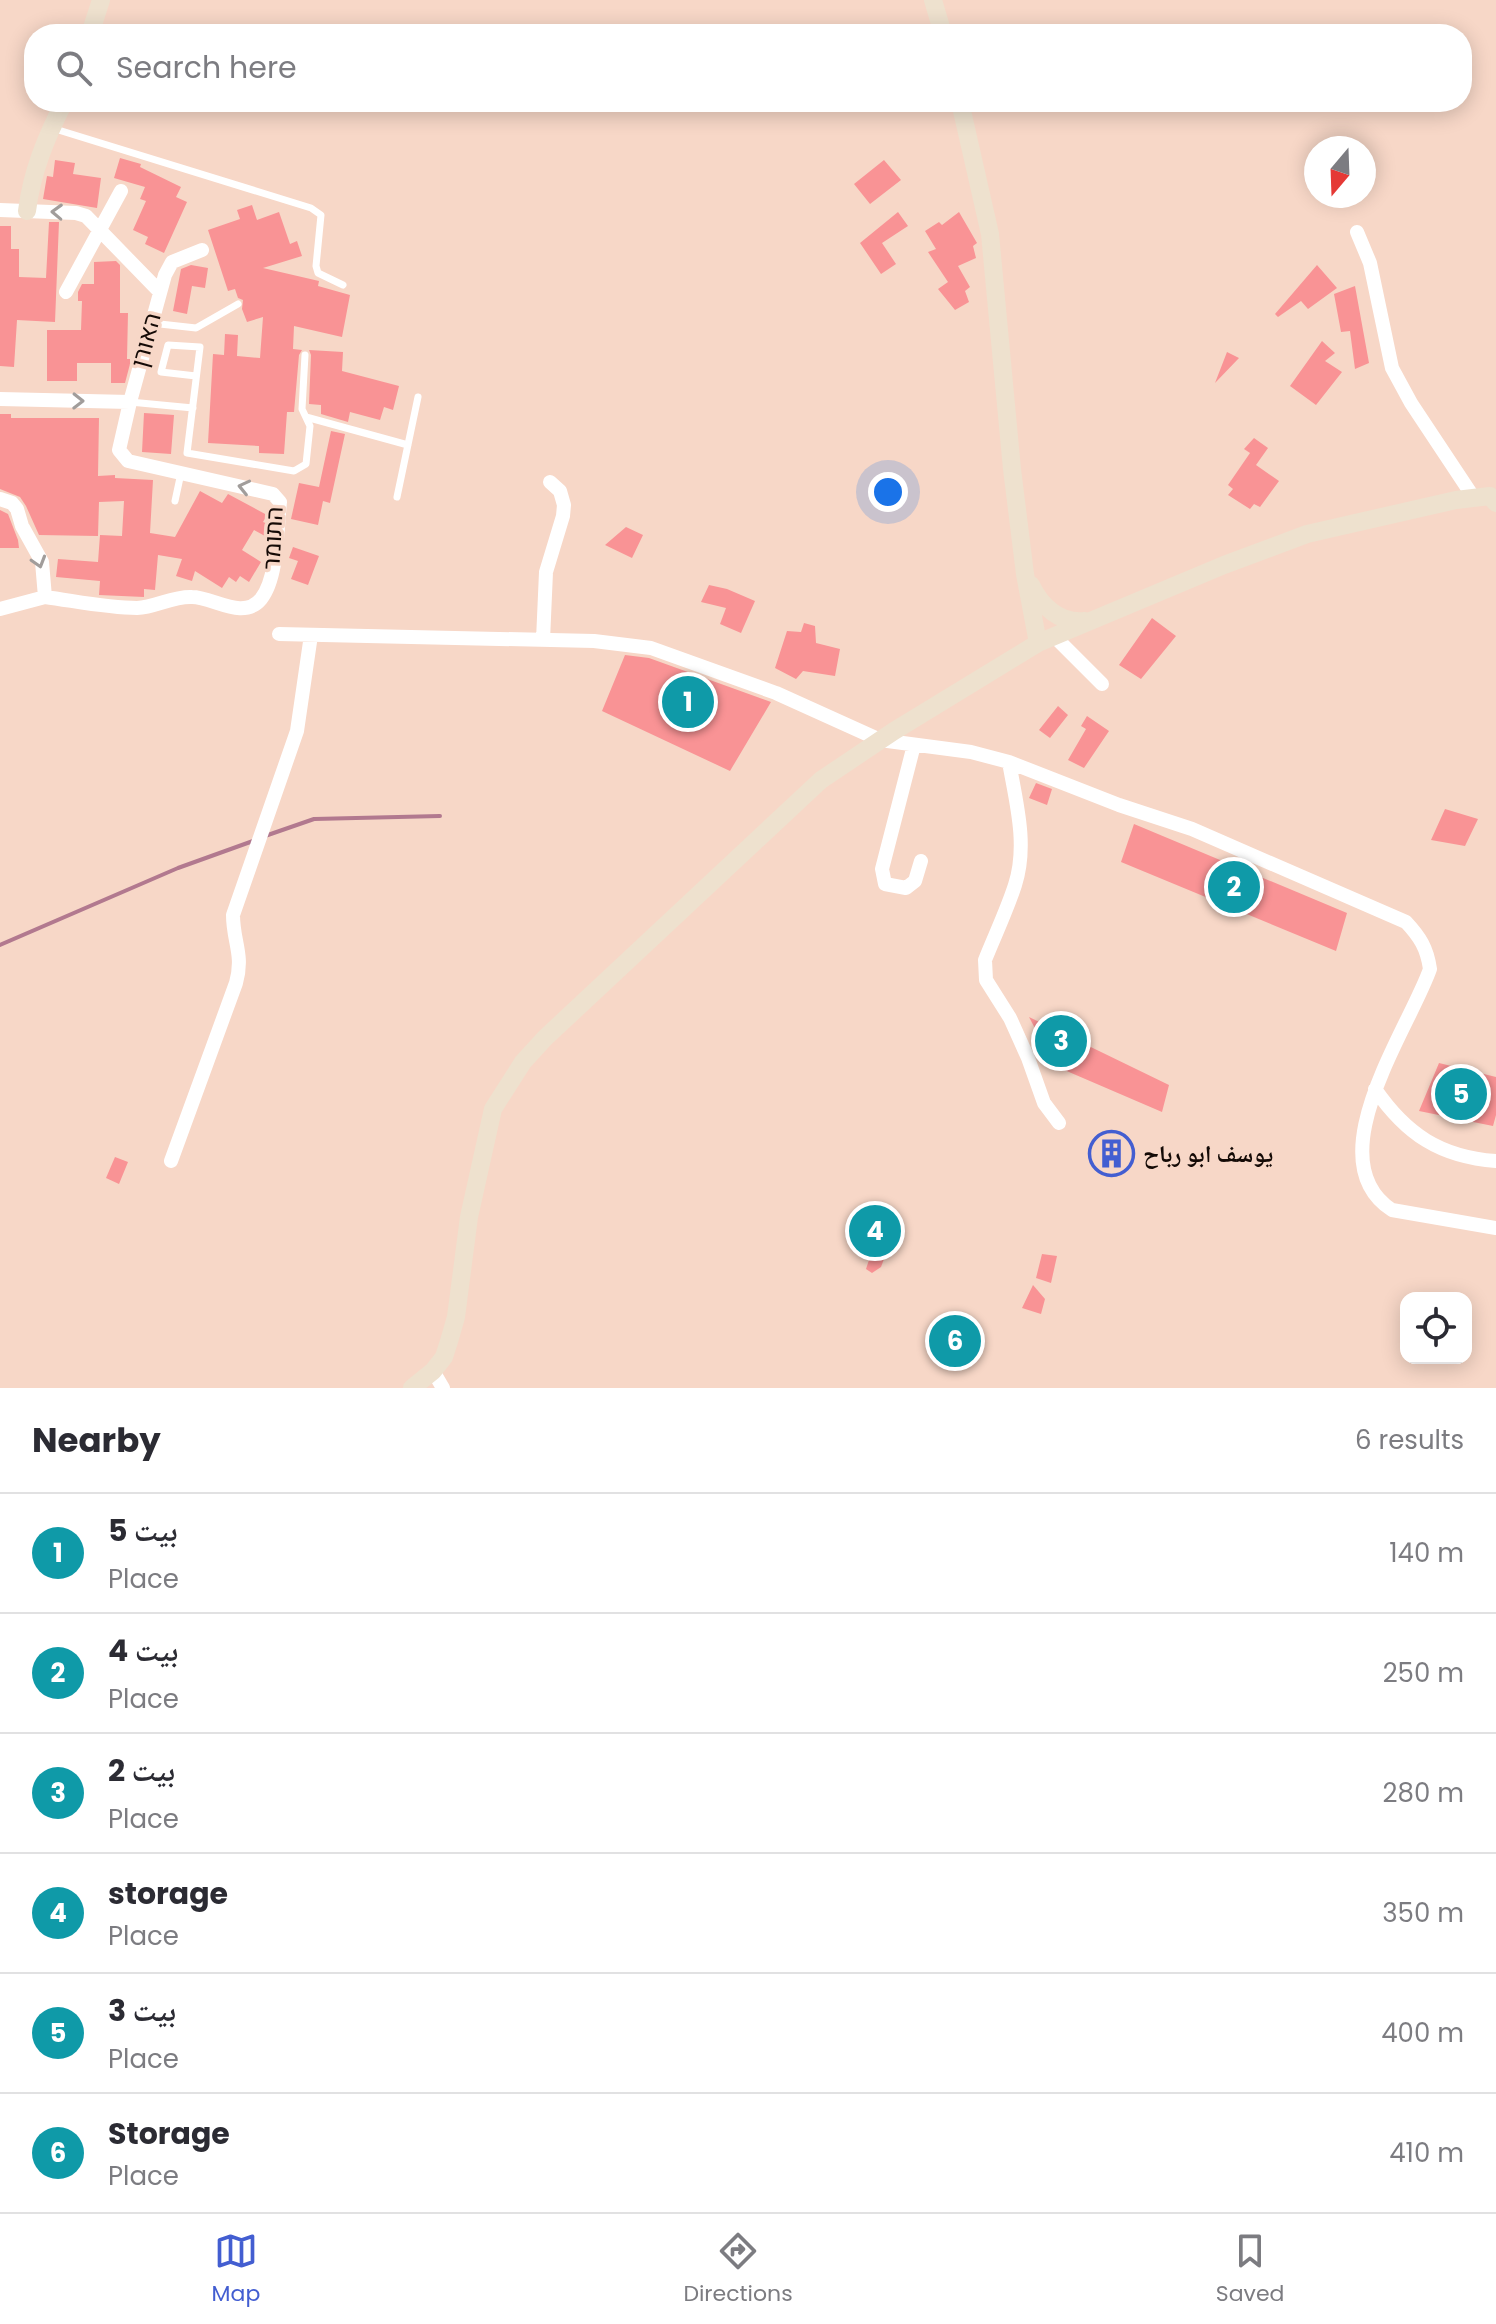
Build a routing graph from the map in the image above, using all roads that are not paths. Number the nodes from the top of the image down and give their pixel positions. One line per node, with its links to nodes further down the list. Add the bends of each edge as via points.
1 (101, 0): 3 (street)
2 (933, 0): 4 (street)
3 (93, 24)
4 (940, 24)
5 (59, 112): 7 (street)
6 (962, 112): 33 (street, via 991,245)
7 (51, 128): 10 (street, via 35,168); 14 (lane, via 311,208 321,215 318,273)
8 (121, 191): 11 (street)
9 (0, 210): 10 (street, האורן)
10 (27, 211): 11 (street, האורן, one-way to 10, via 76,213)
11 (99, 231): 15 (street, האורן); 16 (street)
12 (1357, 232): 29 (street, via 1370,263 1392,368 1411,403)
13 (202, 250): 15 (street, via 172,262)
14 (343, 285)
15 (159, 291): 18 (street, האורן)
16 (66, 292)
17 (238, 304): 18 (lane, via 196,328)
18 (151, 323): 23 (street, האורן)
19 (305, 355): 25 (lane)
20 (196, 376): 20 (lane, via 200,347 168,345 161,372); 24 (lane)
21 (418, 397): 26 (lane)
22 (0, 399): 23 (street, one-way to 23)
23 (130, 402): 24 (lane); 27 (street, התומר, via 119,450 128,461)
24 (193, 408): 25 (lane, via 187,453 294,471 306,464)
25 (306, 417): 26 (lane)
26 (408, 445): 30 (lane)
27 (181, 473): 32 (lane); 34 (street, התומר, one-way to 27, via 137,608 194,596 226,607 247,608 260,601 270,584 280,502 273,494)
28 (550, 482): 39 (street, via 564,505 546,572)
29 (1489, 496): 36 (street, via 1307,534)
30 (397, 497)
31 (0, 499): 34 (street, one-way to 34, via 17,509 42,562)
32 (175, 501)
33 (1024, 570): 36 (street, via 1033,590 1059,618); 40 (street)
34 (45, 597): 35 (street)
35 (0, 609)
36 (1088, 621): 40 (street)
37 (279, 634): 38 (street)
38 (311, 635): 39 (street); 48 (street, via 297,731 233,915 241,958 236,983)
39 (543, 640): 42 (street, via 651,648 776,693)
40 (1046, 640): 41 (street); 42 (street)
41 (1102, 684)
42 (880, 740): 43 (street); 51 (street, via 821,780 523,1062 493,1109 469,1217 456,1317 444,1357)
43 (914, 745): 44 (street); 45 (street, via 882,869 885,884 906,888 915,881)
44 (1009, 762): 46 (street, via 1192,829 1406,922 1427,950 1430,969); 47 (street, via 1020,852 1016,883 984,970 1044,1103)
45 (921, 861)
46 (1375, 1089): 49 (street, via 1392,1114 1430,1145); 50 (street, via 1363,1145 1365,1171 1377,1200 1408,1214)
47 (1059, 1123)
48 (171, 1161)
49 (1496, 1161)
50 (1496, 1228)
51 (433, 1371): 52 (street); 53 (street)
52 (412, 1388)
53 (443, 1388)

